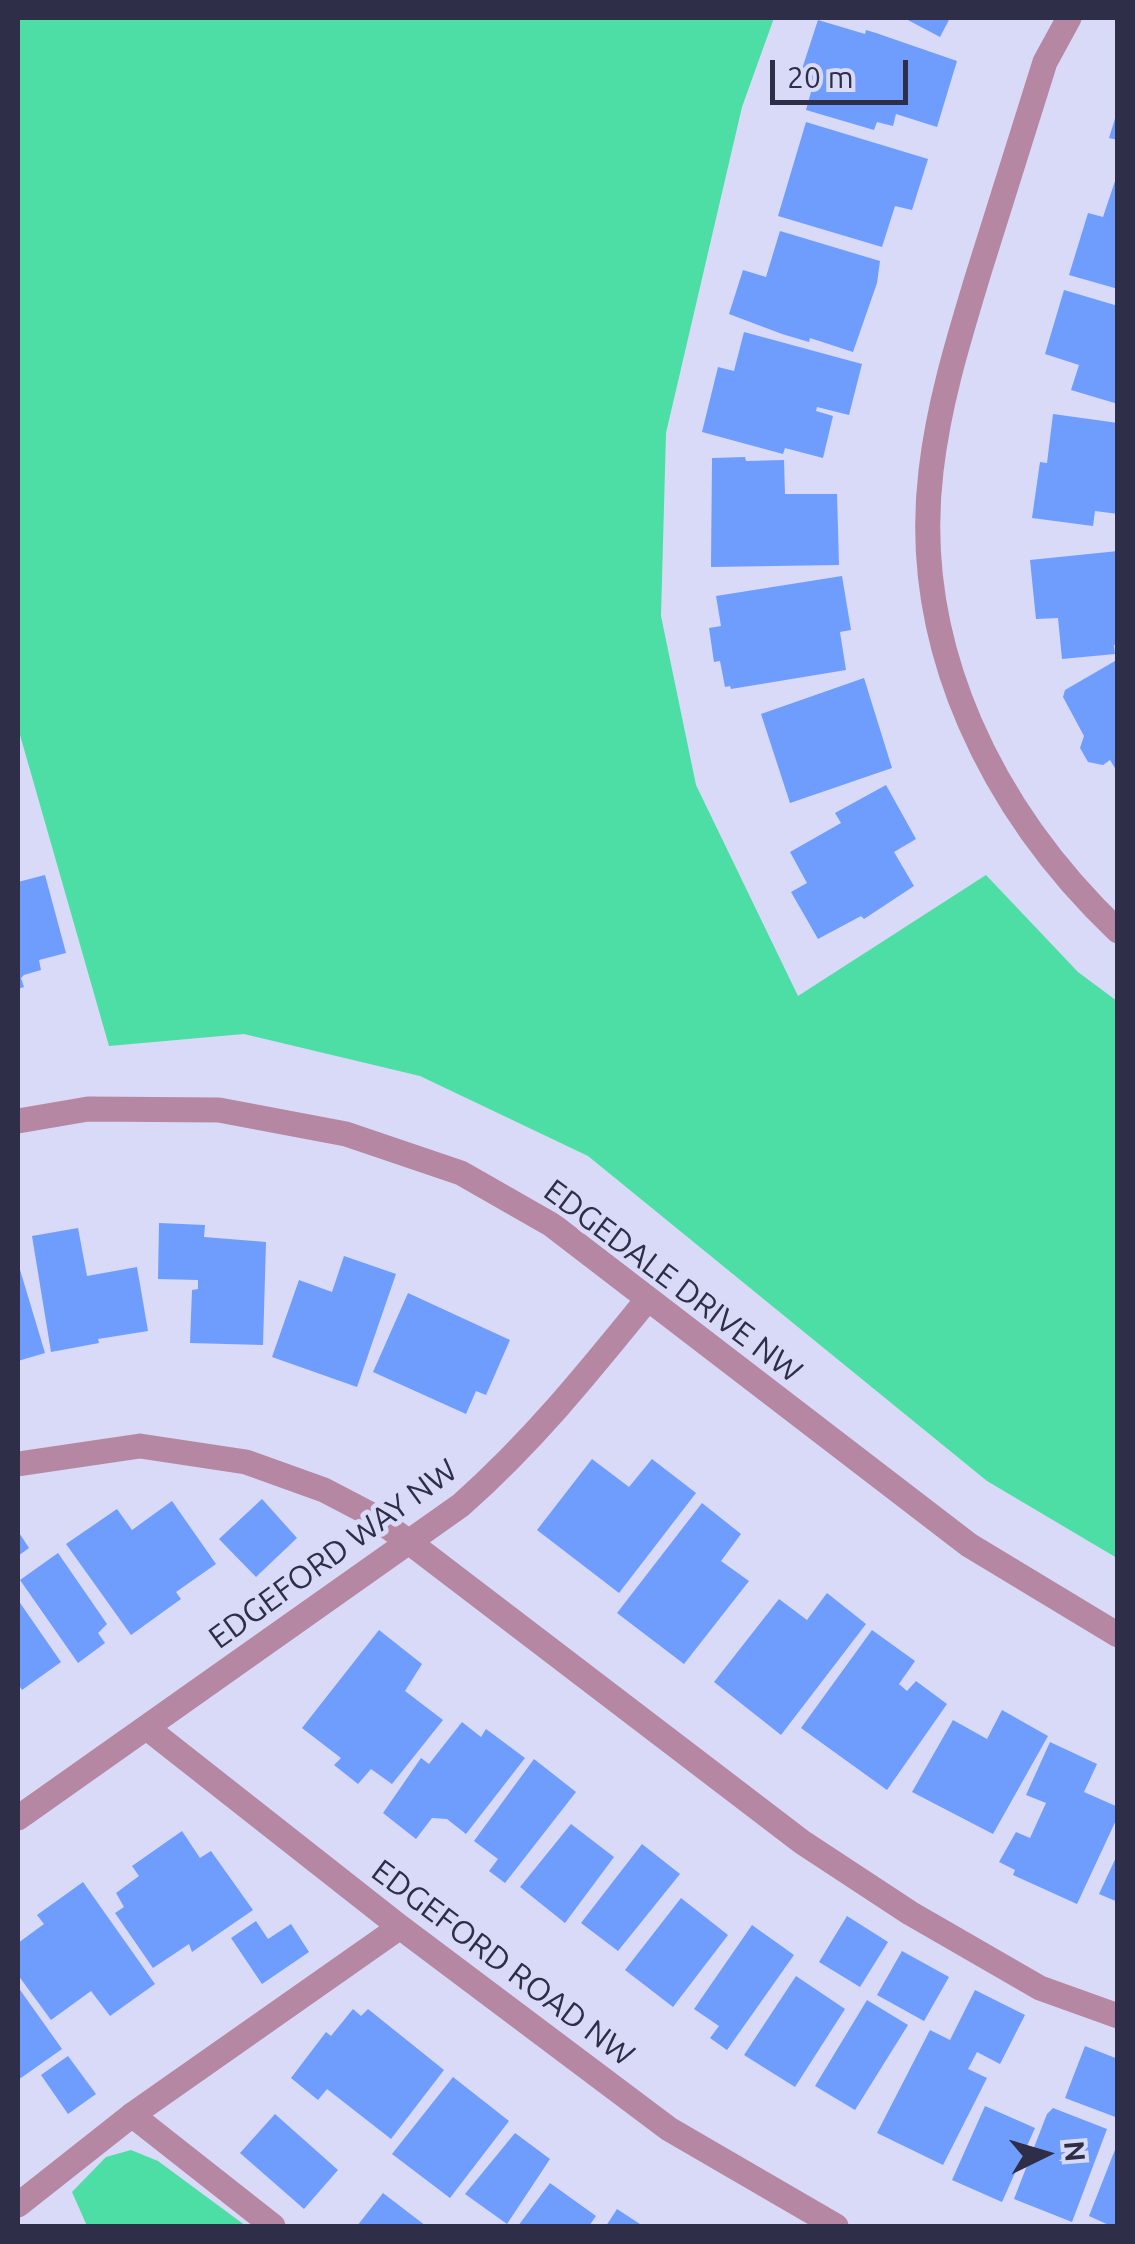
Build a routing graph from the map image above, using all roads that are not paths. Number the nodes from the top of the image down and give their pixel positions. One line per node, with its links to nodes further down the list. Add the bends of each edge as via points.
1 (1069, 18): 2 (street, via 1045,62 946,380 930,474 930,556 948,664 988,766 1047,857)
2 (1118, 931)
3 (18, 1121): 4 (street, EDGEDALE DRIVE NW, via 88,1109 220,1110 346,1134 461,1173 552,1224)
4 (647, 1300): 6 (street, EDGEFORD WAY NW, via 515,1457); 7 (street, EDGEDALE DRIVE NW, via 969,1545)
5 (18, 1464): 6 (street, via 140,1446 246,1462 324,1490)
6 (409, 1542): 8 (street, EDGEFORD WAY NW); 11 (street, via 802,1842 1040,1988)
7 (1118, 1634)
8 (146, 1728): 9 (street, EDGEFORD WAY NW); 10 (street, EDGEFORD ROAD NW)
9 (18, 1818)
10 (400, 1927): 12 (street); 15 (street, EDGEFORD ROAD NW, via 668,2129)
11 (1118, 2016)
12 (132, 2116): 13 (street); 14 (street)
13 (18, 2205)
14 (273, 2226)
15 (836, 2226)

